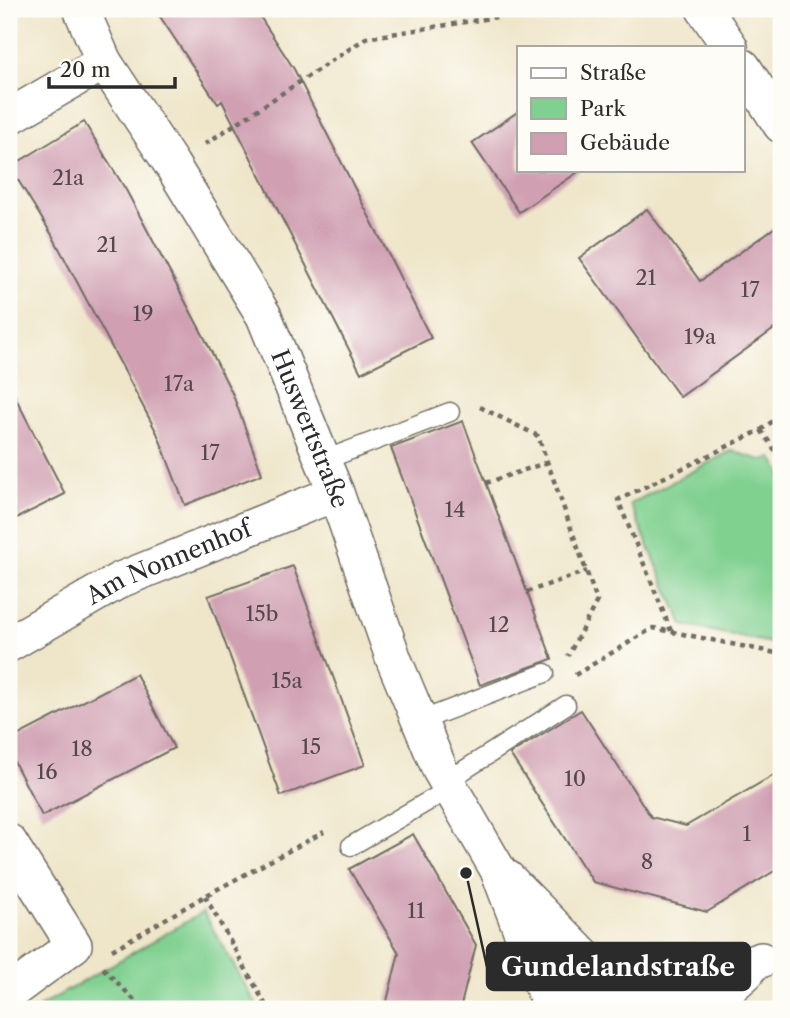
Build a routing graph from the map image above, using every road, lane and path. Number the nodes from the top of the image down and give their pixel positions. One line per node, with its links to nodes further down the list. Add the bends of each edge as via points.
1 (81, 9): 5 (street, Huswertstraße)
2 (518, 9): 9 (path, via 503,16 366,38)
3 (704, 9): 4 (street)
4 (729, 46)
5 (104, 62): 7 (street); 9 (street, Huswertstraße)
6 (744, 69): 8 (street)
7 (9, 117)
8 (781, 125)
9 (172, 165): 15 (street, Huswertstraße, via 264,316)
10 (468, 401): 16 (path, via 538,436)
11 (450, 412): 15 (lane)
12 (781, 415): 13 (path)
13 (761, 430): 14 (path); 21 (path, via 618,500)
14 (781, 459)
15 (322, 461): 18 (street, Huswertstraße)
16 (548, 461): 17 (path); 19 (path)
17 (486, 483)
18 (336, 493): 22 (street, Am Nonnenhof, via 120,580); 28 (street, Huswertstraße)
19 (587, 571): 20 (path); 24 (path, via 597,601)
20 (527, 592)
21 (671, 632): 23 (path); 25 (path, via 653,628 570,678)
22 (9, 644)
23 (781, 654)
24 (565, 662)
25 (568, 670)
26 (545, 673): 28 (lane)
27 (566, 705): 29 (lane)
28 (419, 721): 29 (street, Huswertstraße)
29 (449, 784): 32 (lane); 33 (street, Huswertstraße)
30 (334, 826): 34 (path)
31 (9, 842): 35 (street)
32 (351, 846)
33 (498, 870): 38 (street, Huswertstraße); 41 (street, Huswertstraße)
34 (205, 896): 35 (path); 40 (path)
35 (86, 952): 37 (street); 39 (path)
36 (771, 954): 38 (street); 42 (street)
37 (9, 993)
38 (636, 999): 41 (street, via 595,988 577,992)
39 (143, 1009)
40 (268, 1009)
41 (553, 1009)
42 (705, 1009)

